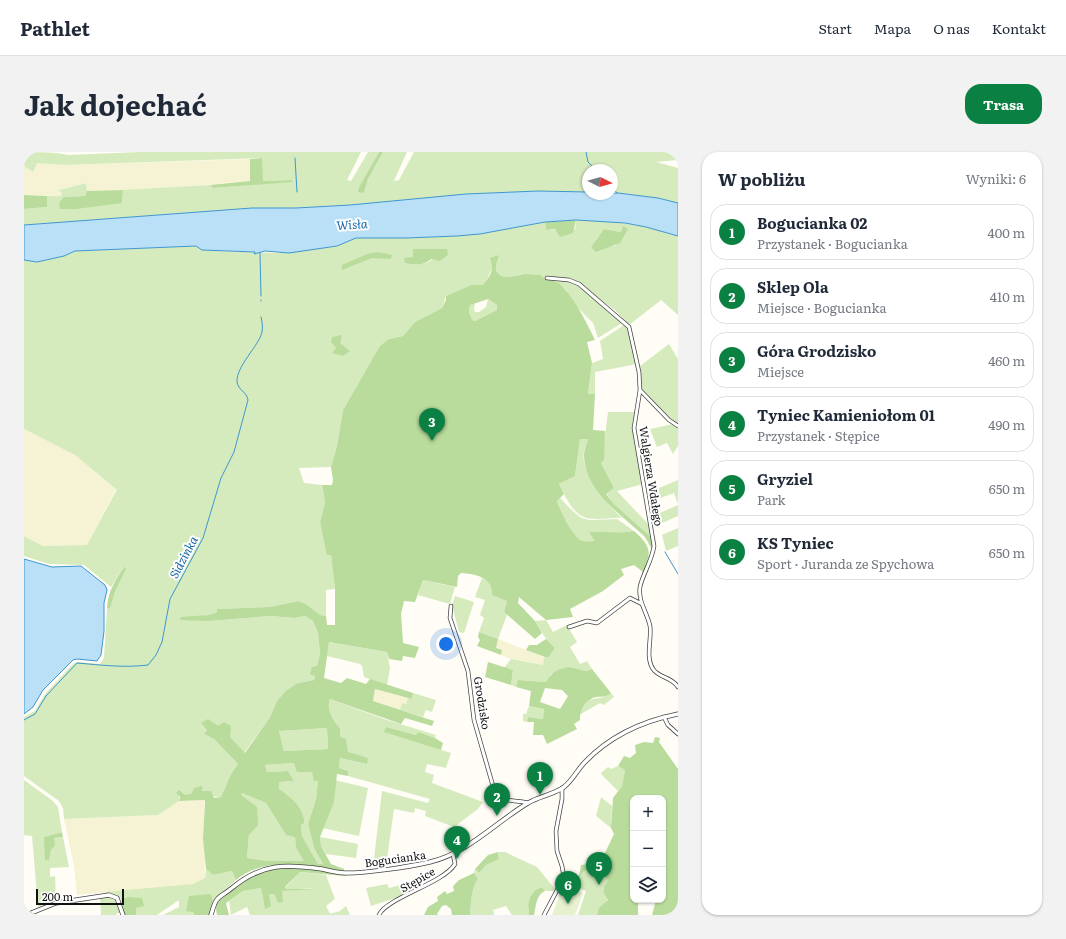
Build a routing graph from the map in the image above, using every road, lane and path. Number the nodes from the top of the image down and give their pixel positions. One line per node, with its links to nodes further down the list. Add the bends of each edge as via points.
1 (547, 278): 2 (street, Walgierza Wdałego, via 579,284 626,323 631,332)
2 (640, 390): 3 (street); 4 (street, Walgierza Wdałego, via 634,428 654,546 639,594)
3 (678, 426)
4 (642, 604): 6 (street, via 630,598 597,623 587,621); 7 (street, Walgierza Wdałego, via 650,627 649,654 652,666)
5 (451, 606): 12 (street, Grodzisko, via 450,618 468,671 475,725 493,786 497,794 506,801)
6 (570, 627)
7 (678, 687)
8 (678, 714): 9 (street, Bogucianka)
9 (664, 717): 10 (street); 11 (street, Bogucianka, via 626,732 604,745)
10 (678, 734)
11 (562, 788): 12 (street, Bogucianka); 19 (street, via 556,831 557,852 564,877)
12 (528, 802): 13 (street, Bogucianka)
13 (453, 854): 17 (street, Bogucianka, via 416,865 353,873 296,866 271,867 243,878 217,897); 18 (street, Stępice, via 453,868 387,907)
14 (31, 914): 15 (street); 16 (street, via 50,904 109,895 117,898)
15 (26, 915)
16 (123, 915)
17 (211, 915)
18 (379, 915)
19 (544, 915)

